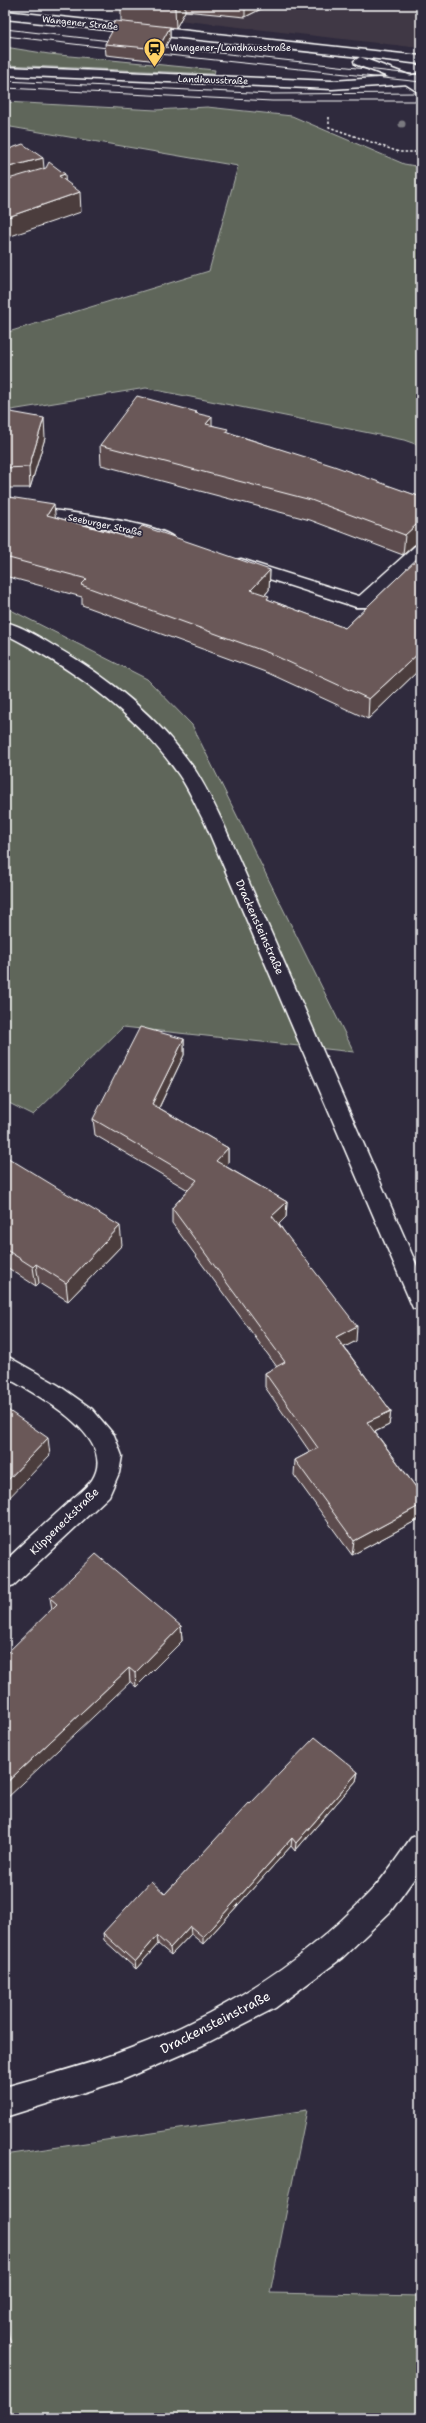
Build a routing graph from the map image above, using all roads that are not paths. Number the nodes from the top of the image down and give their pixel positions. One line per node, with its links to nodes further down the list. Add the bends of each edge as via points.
1 (5, 15): 2 (street, Wangener Straße)
2 (323, 49): 3 (street, Wangener Straße); 5 (street, Wangener Straße)
3 (421, 60)
4 (5, 71): 5 (street, Landhausstraße, via 332,85)
5 (415, 79): 6 (street, Wangener Straße)
6 (421, 90)
7 (5, 509): 8 (street, Seeburger Straße, via 94,522)
8 (183, 544)
9 (421, 550): 10 (street, via 362,603)
10 (228, 559)
11 (5, 627): 12 (street, Drackensteinstraße, via 81,670 120,699 156,734 185,771 214,823)
12 (421, 1301)
13 (5, 1365): 14 (street, Klippeneckstraße, via 51,1392 87,1421 103,1437 110,1455 108,1470 100,1488)
14 (5, 1577)
15 (421, 1847): 16 (street, Drackensteinstraße, via 370,1912 332,1948 265,1998 193,2035 120,2067)
16 (5, 2102)

